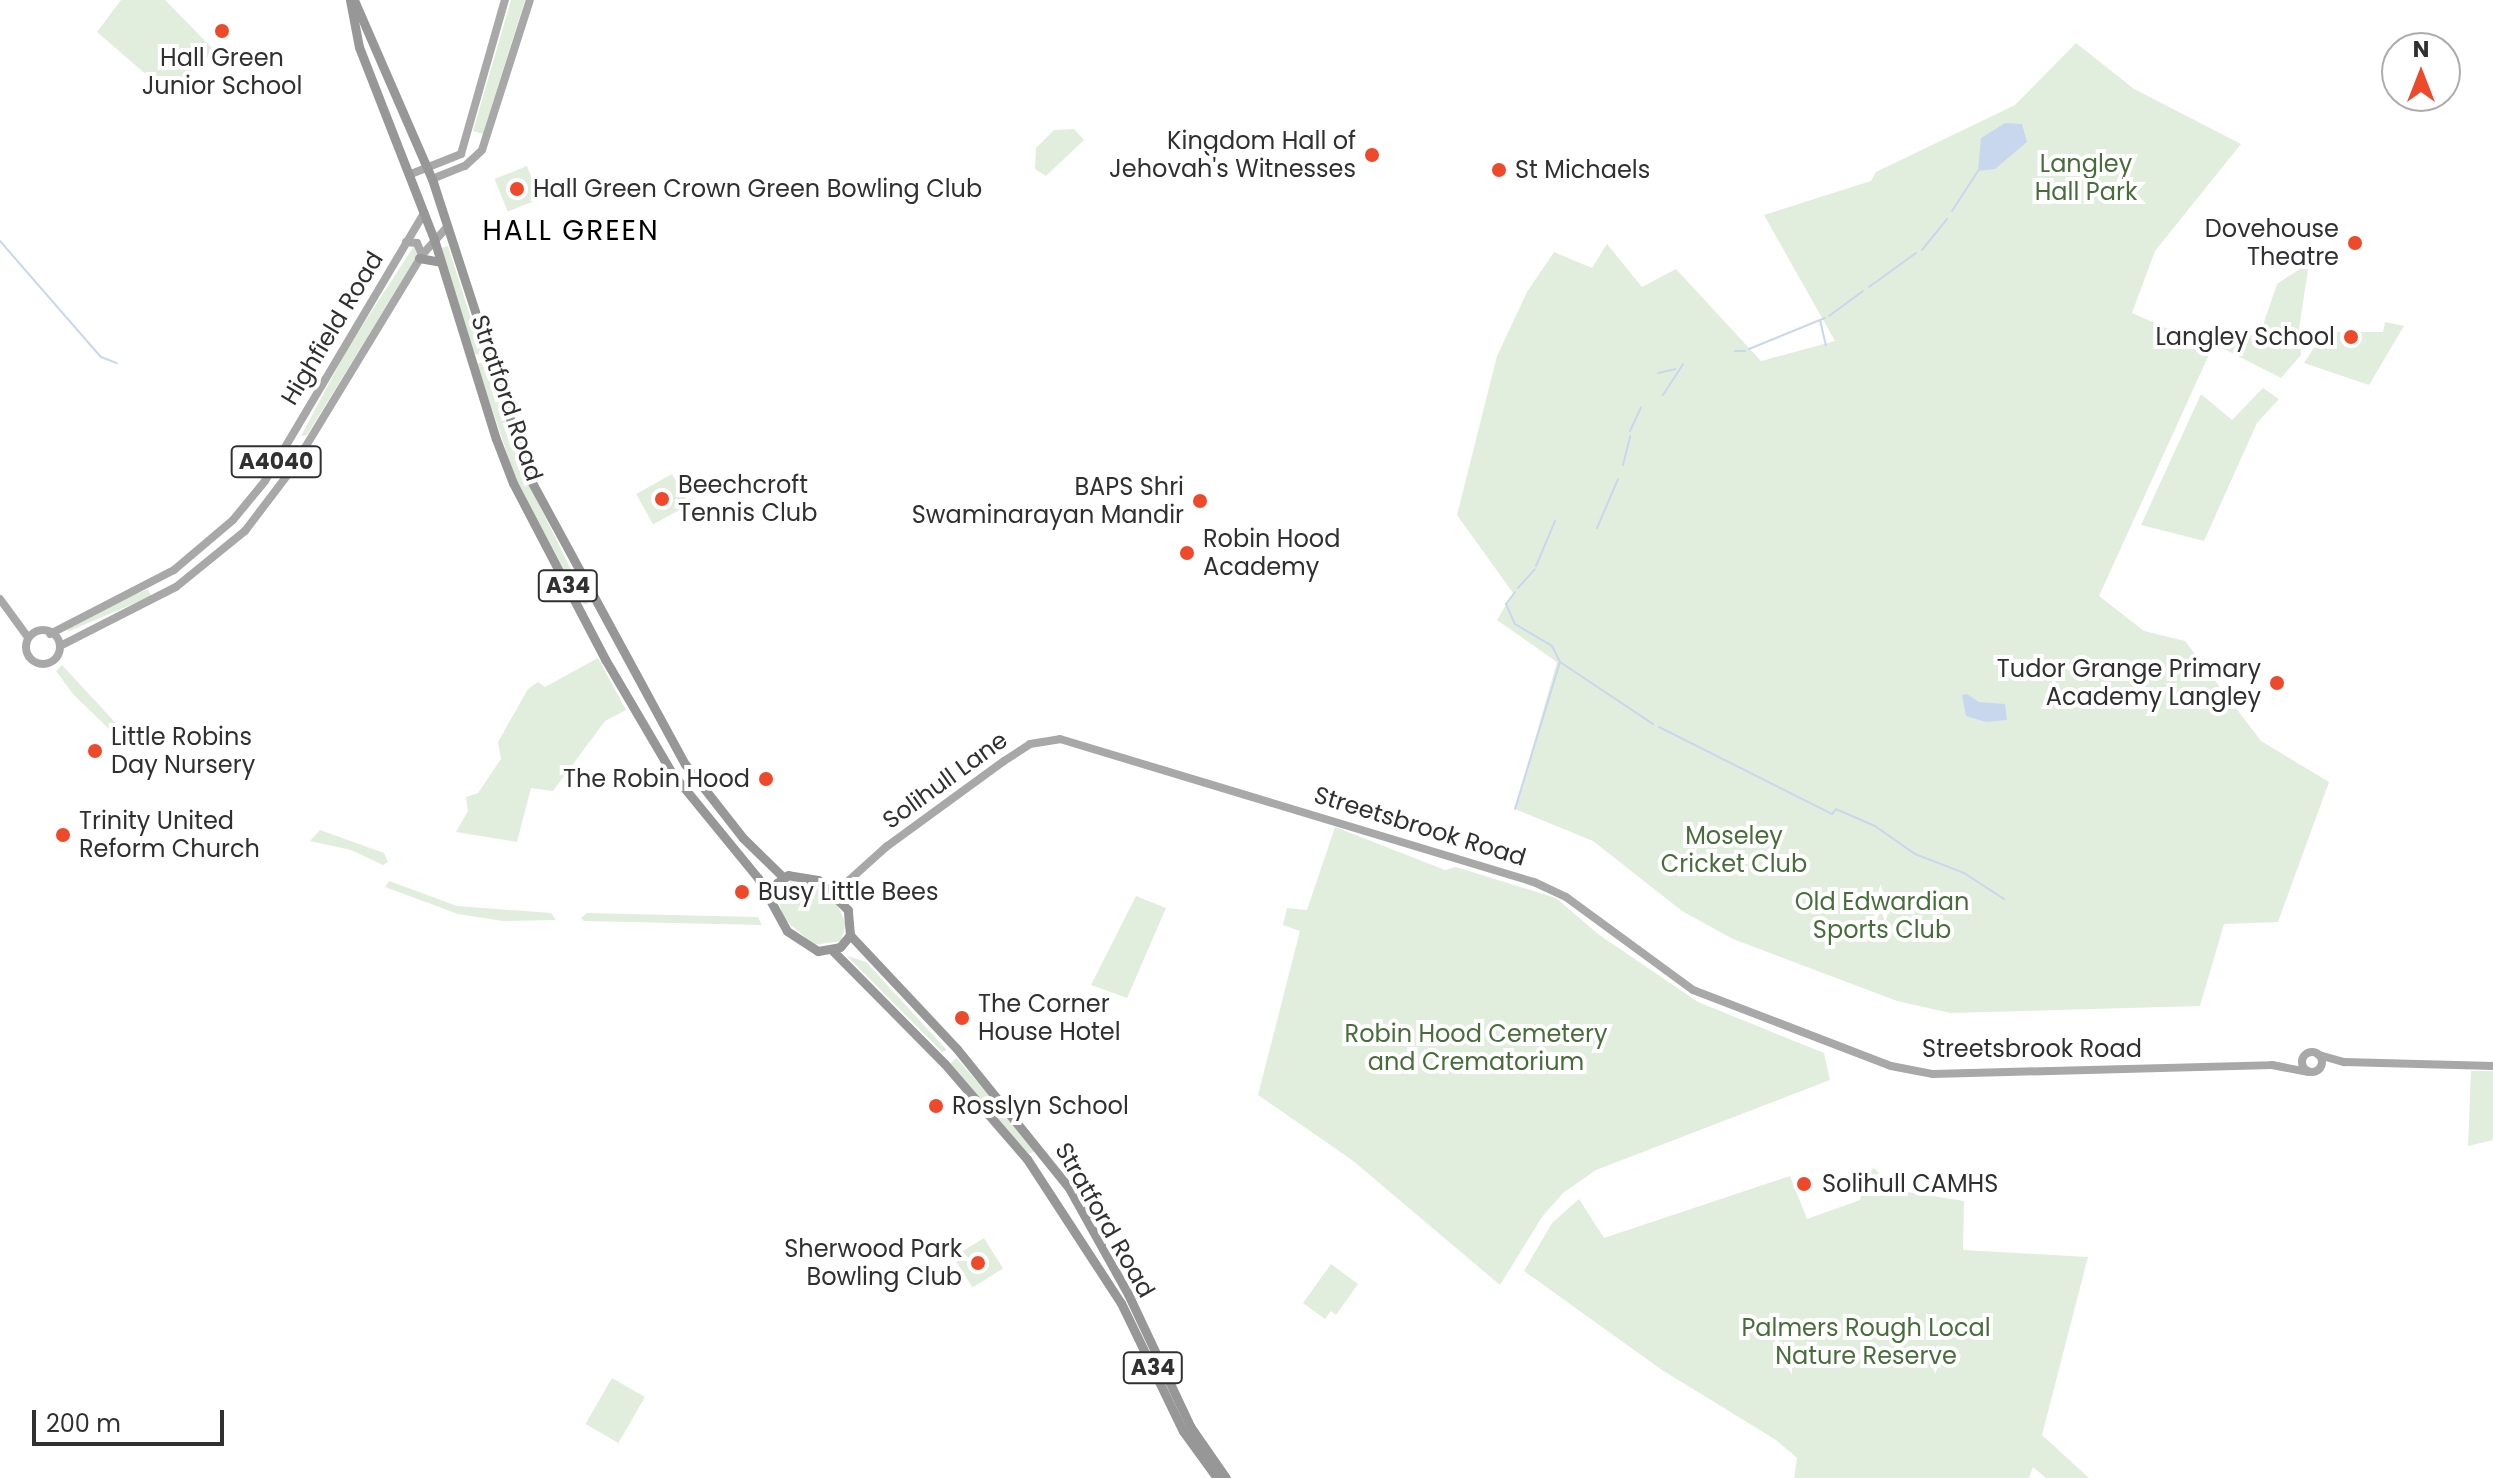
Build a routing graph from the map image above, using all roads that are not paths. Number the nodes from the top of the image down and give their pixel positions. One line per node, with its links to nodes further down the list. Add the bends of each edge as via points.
1 (352, 0): 4 (highway, Stratford Road / A34); 5 (highway, Stratford Road / A34)
2 (505, 0): 6 (main road)
3 (530, 0): 7 (main road)
4 (364, 23): 5 (highway); 9 (highway, Stratford Road / A34)
5 (354, 28): 8 (highway, Stratford Road / A34)
6 (468, 133): 7 (main road); 9 (main road, via 461,154)
7 (486, 140): 9 (main road, via 471,162)
8 (411, 174): 9 (main road); 10 (highway, Stratford Road / A34)
9 (430, 174): 11 (highway, Stratford Road / A34)
10 (424, 213): 12 (highway, Stratford Road / A34); 13 (main road, Highfield Road / A4040)
11 (447, 227): 12 (main road, A4040); 16 (highway, Stratford Road / A34)
12 (434, 239): 14 (main road, Highfield Road / A4040); 15 (highway, Stratford Road / A34)
13 (406, 242): 14 (main road, via 417,243); 18 (main road, Highfield Road / A4040)
14 (421, 256): 15 (highway); 19 (main road, Highfield Road / A4040)
15 (441, 262): 17 (highway, Stratford Road / A34)
16 (487, 355): 17 (highway); 25 (highway, Stratford Road / A34, via 529,477)
17 (472, 360): 26 (highway, Stratford Road / A34, via 513,483)
18 (288, 441): 19 (main road); 20 (main road, Highfield Road / A4040, via 265,481)
19 (303, 449): 21 (main road, Highfield Road / A4040, via 265,508)
20 (209, 543): 21 (main road); 22 (main road, Highfield Road / A4040)
21 (221, 555): 23 (main road, Highfield Road / A4040)
22 (148, 584): 23 (main road); 27 (main road, Highfield Road / A4040)
23 (155, 597): 29 (main road, Highfield Road / A4040)
24 (0, 599): 28 (main road)
25 (597, 604): 26 (highway); 31 (highway, Stratford Road / A34, via 685,764 743,838)
26 (582, 612): 33 (highway, Stratford Road / A34, via 672,773)
27 (50, 634): 28 (main road); 29 (main road)
28 (27, 636): 29 (main road, via 23,649 38,661 56,660)
29 (62, 645)
30 (1231, 787): 32 (main road, Solihull Lane, via 1044,739 1004,761 886,847); 41 (main road, Streetsbrook Road, via 1534,882 1566,897 1693,990 1891,1066 1956,1074)
31 (783, 877): 32 (highway, via 813,878); 33 (highway)
32 (835, 893): 34 (highway, via 848,910)
33 (770, 899): 35 (highway, via 795,938 812,949)
34 (850, 935): 35 (highway); 36 (highway, Stratford Road / A34)
35 (832, 950): 40 (highway, Stratford Road / A34)
36 (957, 1049): 40 (highway); 45 (highway, Stratford Road / A34)
37 (2319, 1055): 38 (main road, Streetsbrook Road); 39 (main road); 43 (main road)
38 (2302, 1058): 41 (main road, Streetsbrook Road); 44 (main road)
39 (2344, 1062): 42 (main road); 43 (main road)
40 (944, 1063): 46 (highway, Stratford Road / A34)
41 (2272, 1065): 44 (main road, Streetsbrook Road)
42 (2493, 1066)
43 (2321, 1068): 44 (main road)
44 (2307, 1072)
45 (1041, 1148): 46 (highway); 47 (highway, Stratford Road / A34)
46 (1027, 1159): 48 (highway, Stratford Road / A34)
47 (1069, 1188): 48 (highway); 49 (highway, Stratford Road / A34)
48 (1053, 1198): 49 (highway, Stratford Road / A34)
49 (1099, 1254): 50 (highway, Stratford Road / A34, via 1183,1431); 51 (highway, Stratford Road / A34, via 1190,1426)
50 (1217, 1478)
51 (1226, 1478)

